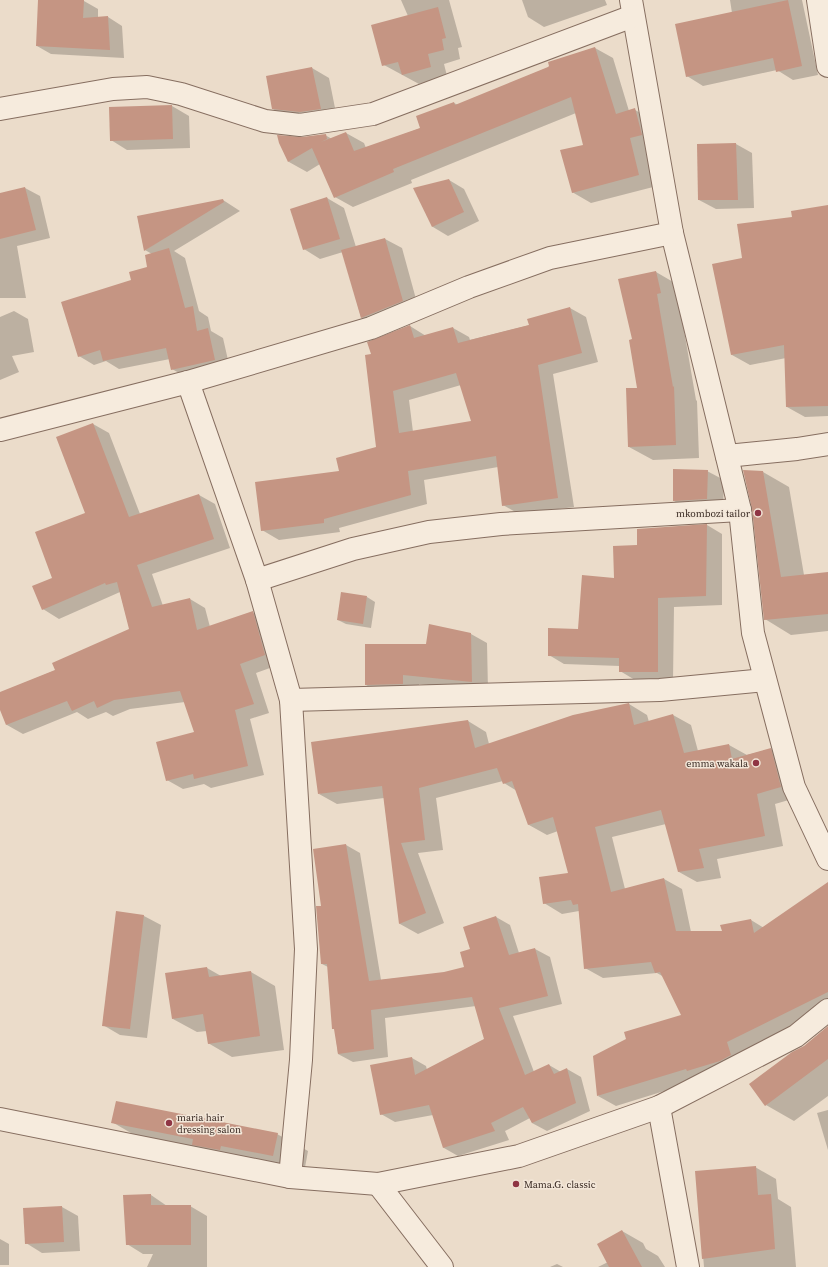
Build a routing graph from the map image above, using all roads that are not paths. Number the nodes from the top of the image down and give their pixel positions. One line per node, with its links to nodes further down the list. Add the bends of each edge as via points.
1 (818, 0): 3 (street)
2 (632, 8): 4 (street, via 373,114 300,125 265,122 181,94 147,87 113,89); 5 (street)
3 (828, 66)
4 (0, 109)
5 (672, 233): 6 (street, via 550,258 468,287 371,328); 9 (street)
6 (188, 382): 7 (street); 11 (street)
7 (0, 430)
8 (828, 444): 9 (street)
9 (727, 456): 10 (street)
10 (740, 510): 11 (street, via 501,524 429,532 353,549); 12 (street, via 753,633)
11 (257, 580): 13 (street)
12 (765, 680): 13 (street, via 660,690); 14 (street, via 794,787)
13 (291, 700): 18 (street, via 306,949 301,1060)
14 (828, 858)
15 (828, 1010): 16 (street, via 796,1036)
16 (659, 1107): 19 (street, via 519,1156); 21 (street)
17 (0, 1119): 18 (street)
18 (290, 1177): 19 (street)
19 (378, 1184): 20 (street)
20 (442, 1267)
21 (688, 1267)

